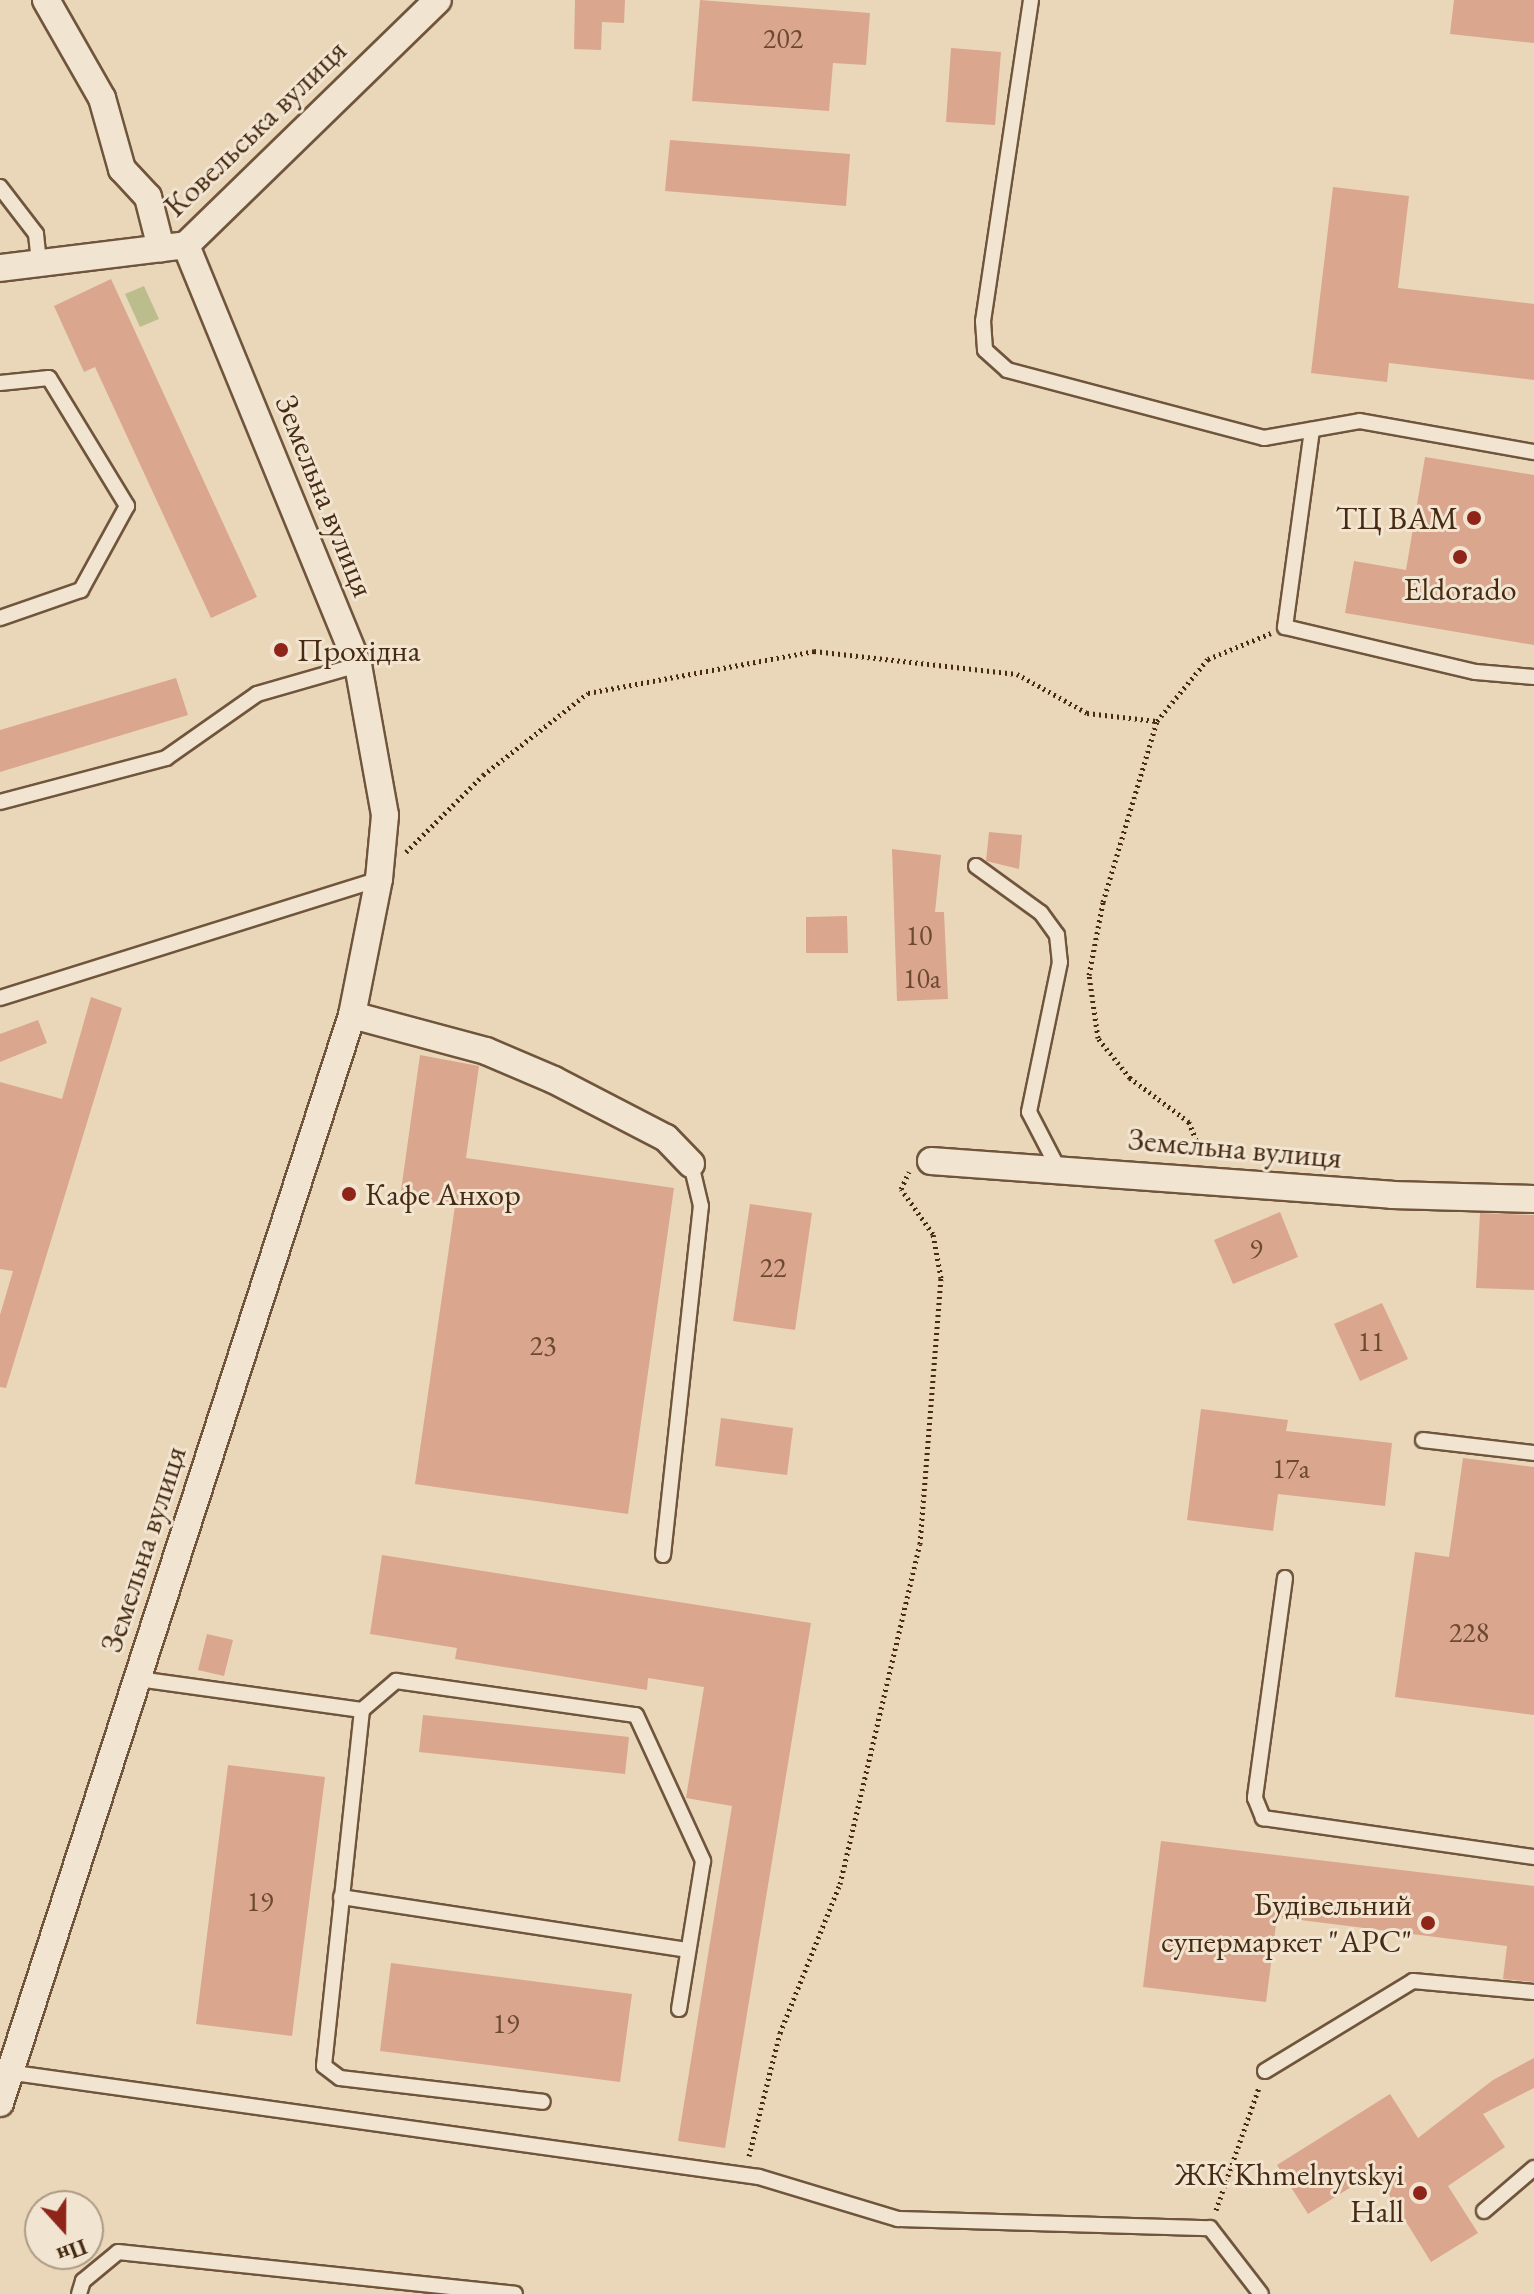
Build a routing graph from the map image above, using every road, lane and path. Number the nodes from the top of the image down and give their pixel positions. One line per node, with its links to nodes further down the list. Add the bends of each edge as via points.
1 (46, 0): 5 (street, Земельна вулиця, via 102,98 122,169 148,197)
2 (438, 0): 5 (street, Ковельська вулиця)
3 (1031, 0): 9 (lane, via 983,321 985,350 1007,370 1264,438)
4 (0, 187): 6 (lane, via 36,234)
5 (173, 247): 6 (street, Ковельська вулиця); 13 (street, Земельна вулиця)
6 (39, 263): 7 (street, Ковельська вулиця)
7 (0, 268)
8 (0, 383): 11 (lane, via 49,378 127,506 81,590)
9 (1312, 430): 10 (lane, via 1360,421); 12 (lane)
10 (1534, 452)
11 (0, 618)
12 (1285, 627): 14 (lane, via 1476,672); 15 (path, via 1208,659)
13 (358, 665): 16 (lane, via 257,694 166,758); 18 (street, Земельна вулиця, via 385,815)
14 (1534, 677)
15 (1157, 721): 18 (path, via 1087,713 1017,674 814,651 588,693 483,775); 24 (path, via 1103,902 1089,975 1098,1038 1130,1078 1189,1122)
16 (0, 802)
17 (976, 866): 23 (lane, via 1041,913 1057,935 1060,962 1029,1112)
18 (379, 879): 19 (lane); 20 (street, Земельна вулиця)
19 (0, 998)
20 (352, 1015): 22 (street, via 486,1051 554,1080 666,1138); 30 (street, Земельна вулиця)
21 (931, 1161): 23 (street, Земельна вулиця); 42 (path, via 899,1183 933,1234 941,1278 920,1544 840,1884 780,2033)
22 (691, 1164): 28 (lane, via 701,1206)
23 (1058, 1168): 24 (street, Земельна вулиця)
24 (1213, 1180): 25 (street, Земельна вулиця)
25 (1534, 1199)
26 (1423, 1440): 27 (lane)
27 (1534, 1453)
28 (663, 1555)
29 (1285, 1578): 32 (lane, via 1255,1798 1263,1818)
30 (138, 1679): 31 (lane); 38 (street, Земельна вулиця)
31 (362, 1710): 33 (lane); 34 (lane, via 396,1681 636,1715 703,1861)
32 (1534, 1857)
33 (341, 1897): 34 (lane); 39 (lane, via 322,2056 330,2074)
34 (688, 1950): 36 (lane)
35 (1534, 1992): 37 (lane, via 1413,1981)
36 (679, 2009)
37 (1265, 2071): 44 (path)
38 (14, 2073): 40 (street, Земельна вулиця); 42 (lane)
39 (543, 2102)
40 (0, 2103)
41 (1534, 2168): 43 (lane)
42 (744, 2175): 44 (lane, via 898,2219)
43 (1484, 2211)
44 (1210, 2228): 47 (lane)
45 (79, 2294): 46 (lane, via 83,2281 118,2252)
46 (515, 2294)
47 (1261, 2294)

